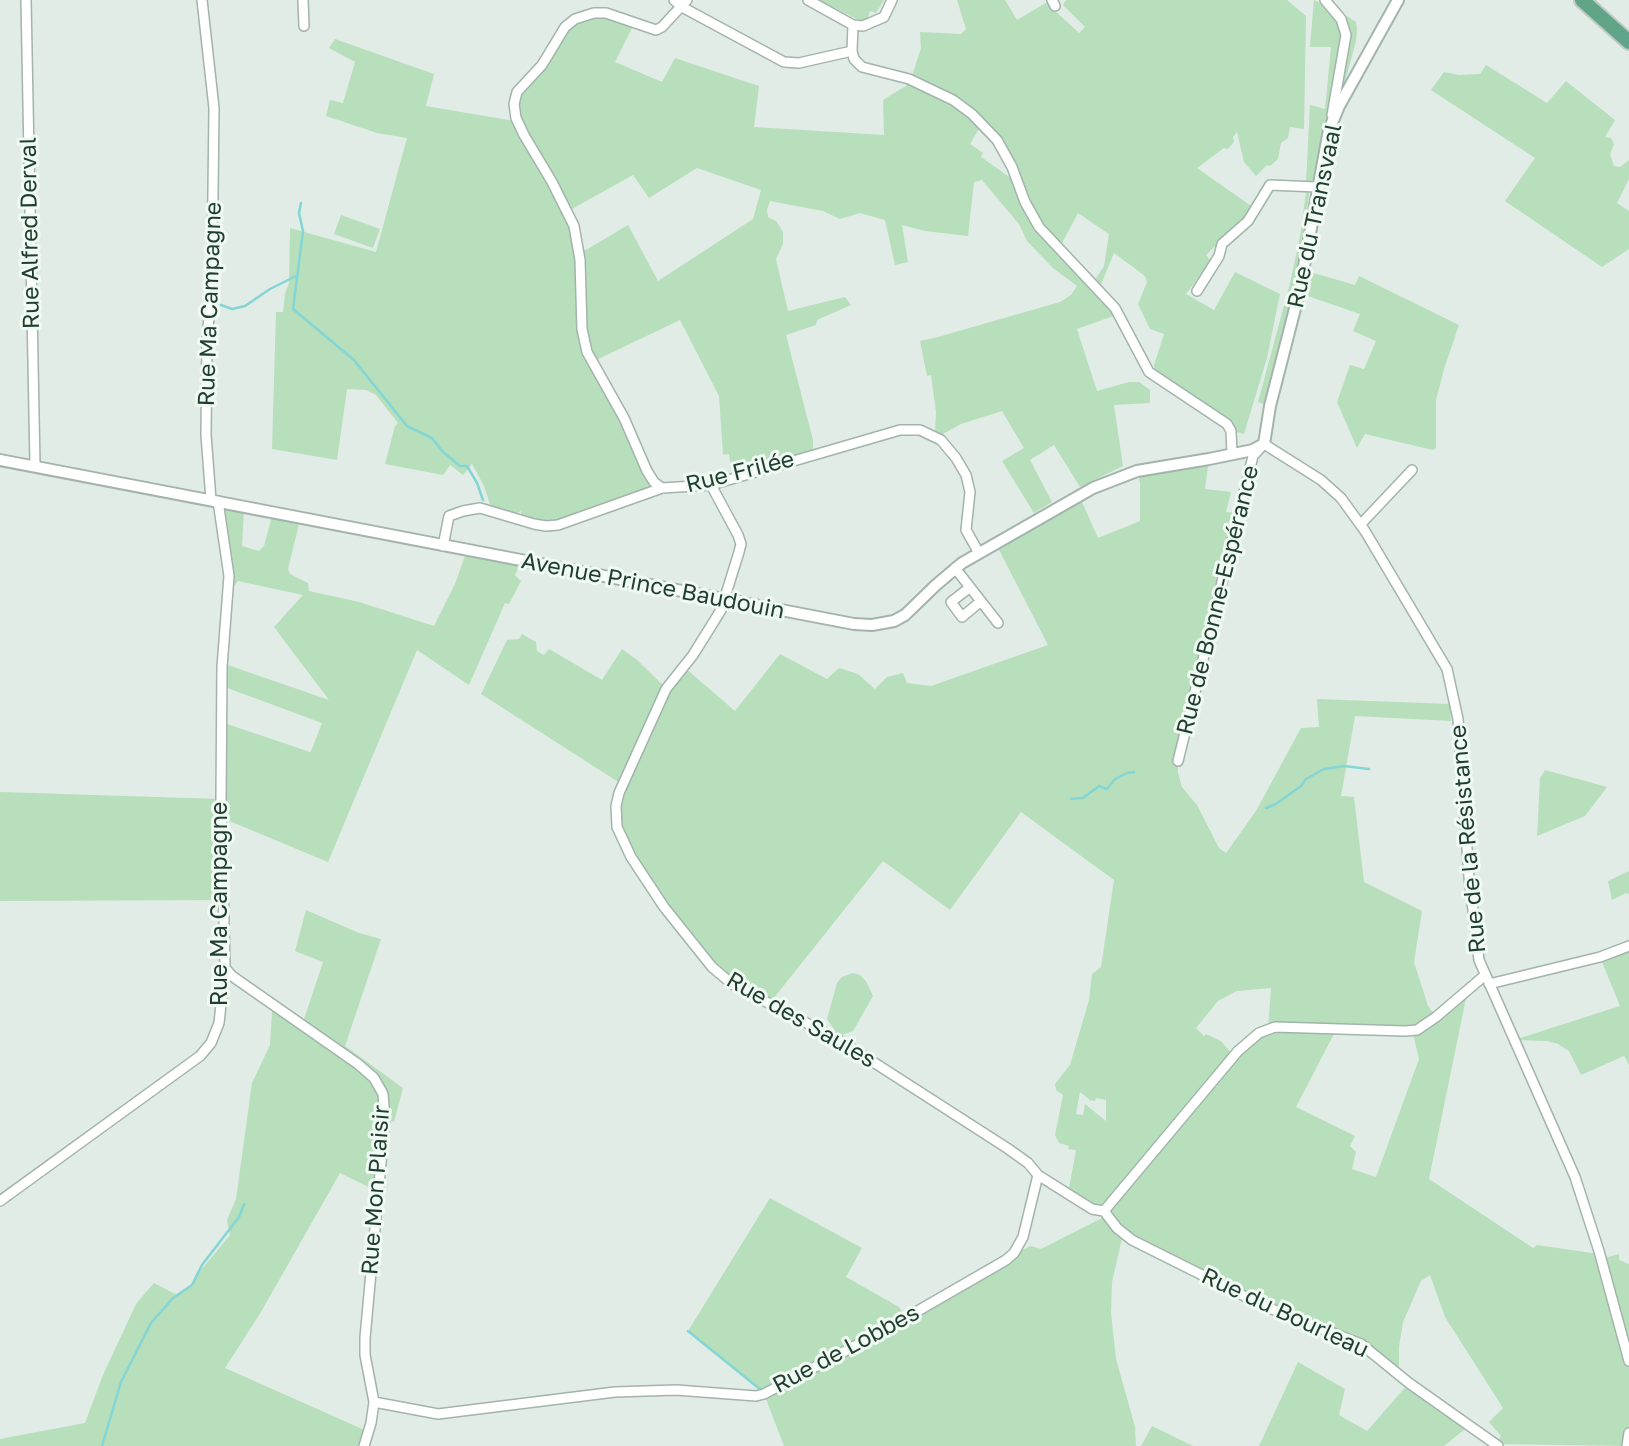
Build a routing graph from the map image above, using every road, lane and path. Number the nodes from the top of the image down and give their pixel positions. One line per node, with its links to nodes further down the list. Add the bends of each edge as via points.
1 (26, 0): 21 (street, Rue Alfred Derval)
2 (202, 0): 25 (street, Rue Ma Campagne, via 214,108 212,277 206,342 206,435)
3 (303, 0): 12 (street)
4 (674, 0): 10 (street)
5 (808, 0): 11 (street)
6 (892, 0): 11 (street, via 879,21)
7 (1325, 0): 15 (street, via 1341,19 1346,35)
8 (1398, 0): 15 (street, Rue du Transvaal)
9 (1582, 0): 13 (main road)
10 (685, 3): 14 (street, via 783,62 799,63); 24 (street, via 656,30 606,13 575,19 517,92 514,104 523,135 574,226 587,352 647,471)
11 (853, 25): 14 (street)
12 (304, 26)
13 (1629, 42)
14 (852, 51): 19 (street, via 862,67 909,79 953,100 988,130 1006,153 1040,227 1115,308 1154,375 1227,424)
15 (1329, 130): 16 (street, Rue du Transvaal)
16 (1317, 187): 17 (street, via 1269,186 1248,221 1222,244); 18 (street, Rue du Transvaal)
17 (1197, 291)
18 (1264, 444): 19 (street, Avenue Prince Baudouin); 26 (street, Rue de la Résistance, via 1330,486); 34 (street, Rue de Bonne-Espérance, via 1253,456)
19 (1232, 454): 28 (street, Avenue Prince Baudouin, via 1115,478)
20 (0, 460): 21 (street, Avenue Prince Baudouin)
21 (34, 465): 25 (street, Avenue Prince Baudouin)
22 (1412, 470): 26 (street)
23 (711, 485): 24 (street, Rue Frilée); 28 (street, Rue Frilée, via 900,430 926,431 941,440 966,475 970,492 966,530); 31 (street, Rue des Saules, via 741,544)
24 (662, 488): 27 (street, Rue Frilée, via 558,525 534,524 481,508 463,511 447,519)
25 (214, 501): 27 (street, Avenue Prince Baudouin); 36 (street, Rue Ma Campagne, via 229,570 221,722)
26 (1361, 524): 37 (street, Rue de la Résistance, via 1447,668 1458,719 1476,947)
27 (443, 546): 31 (street, Avenue Prince Baudouin)
28 (979, 553): 29 (street, Avenue Prince Baudouin)
29 (955, 568): 30 (street); 31 (street, Avenue Prince Baudouin, via 905,615 888,623 854,624)
30 (969, 588): 32 (street); 32 (street, via 951,602 962,617)
31 (724, 600): 38 (street, Rue des Saules, via 693,655 666,688 620,793 617,827 631,857 664,907 712,967 732,984 839,1040 1007,1148)
32 (980, 602): 33 (street)
33 (998, 624)
34 (1178, 761)
35 (1629, 946): 37 (street, via 1600,957)
36 (225, 968): 39 (street, Rue Ma Campagne, via 219,1023 205,1051); 42 (street, Rue Mon Plaisir, via 358,1064 383,1094 385,1119 365,1338)
37 (1487, 980): 40 (street, via 1417,1030 1275,1027 1259,1033 1238,1051); 41 (street, Rue de la Résistance, via 1575,1177)
38 (1038, 1175): 40 (street, Rue des Saules, via 1091,1209); 42 (street, Rue de Lobbes, via 1020,1245 1006,1260 764,1394 615,1392 447,1413)
39 (0, 1201)
40 (1104, 1211): 45 (street, Rue du Bourleau, via 1132,1240 1264,1306 1361,1344)
41 (1629, 1361)
42 (374, 1402): 44 (street, Rue Mon Plaisir)
43 (1629, 1433): 46 (street)
44 (364, 1446)
45 (1498, 1446)
46 (1628, 1446)

